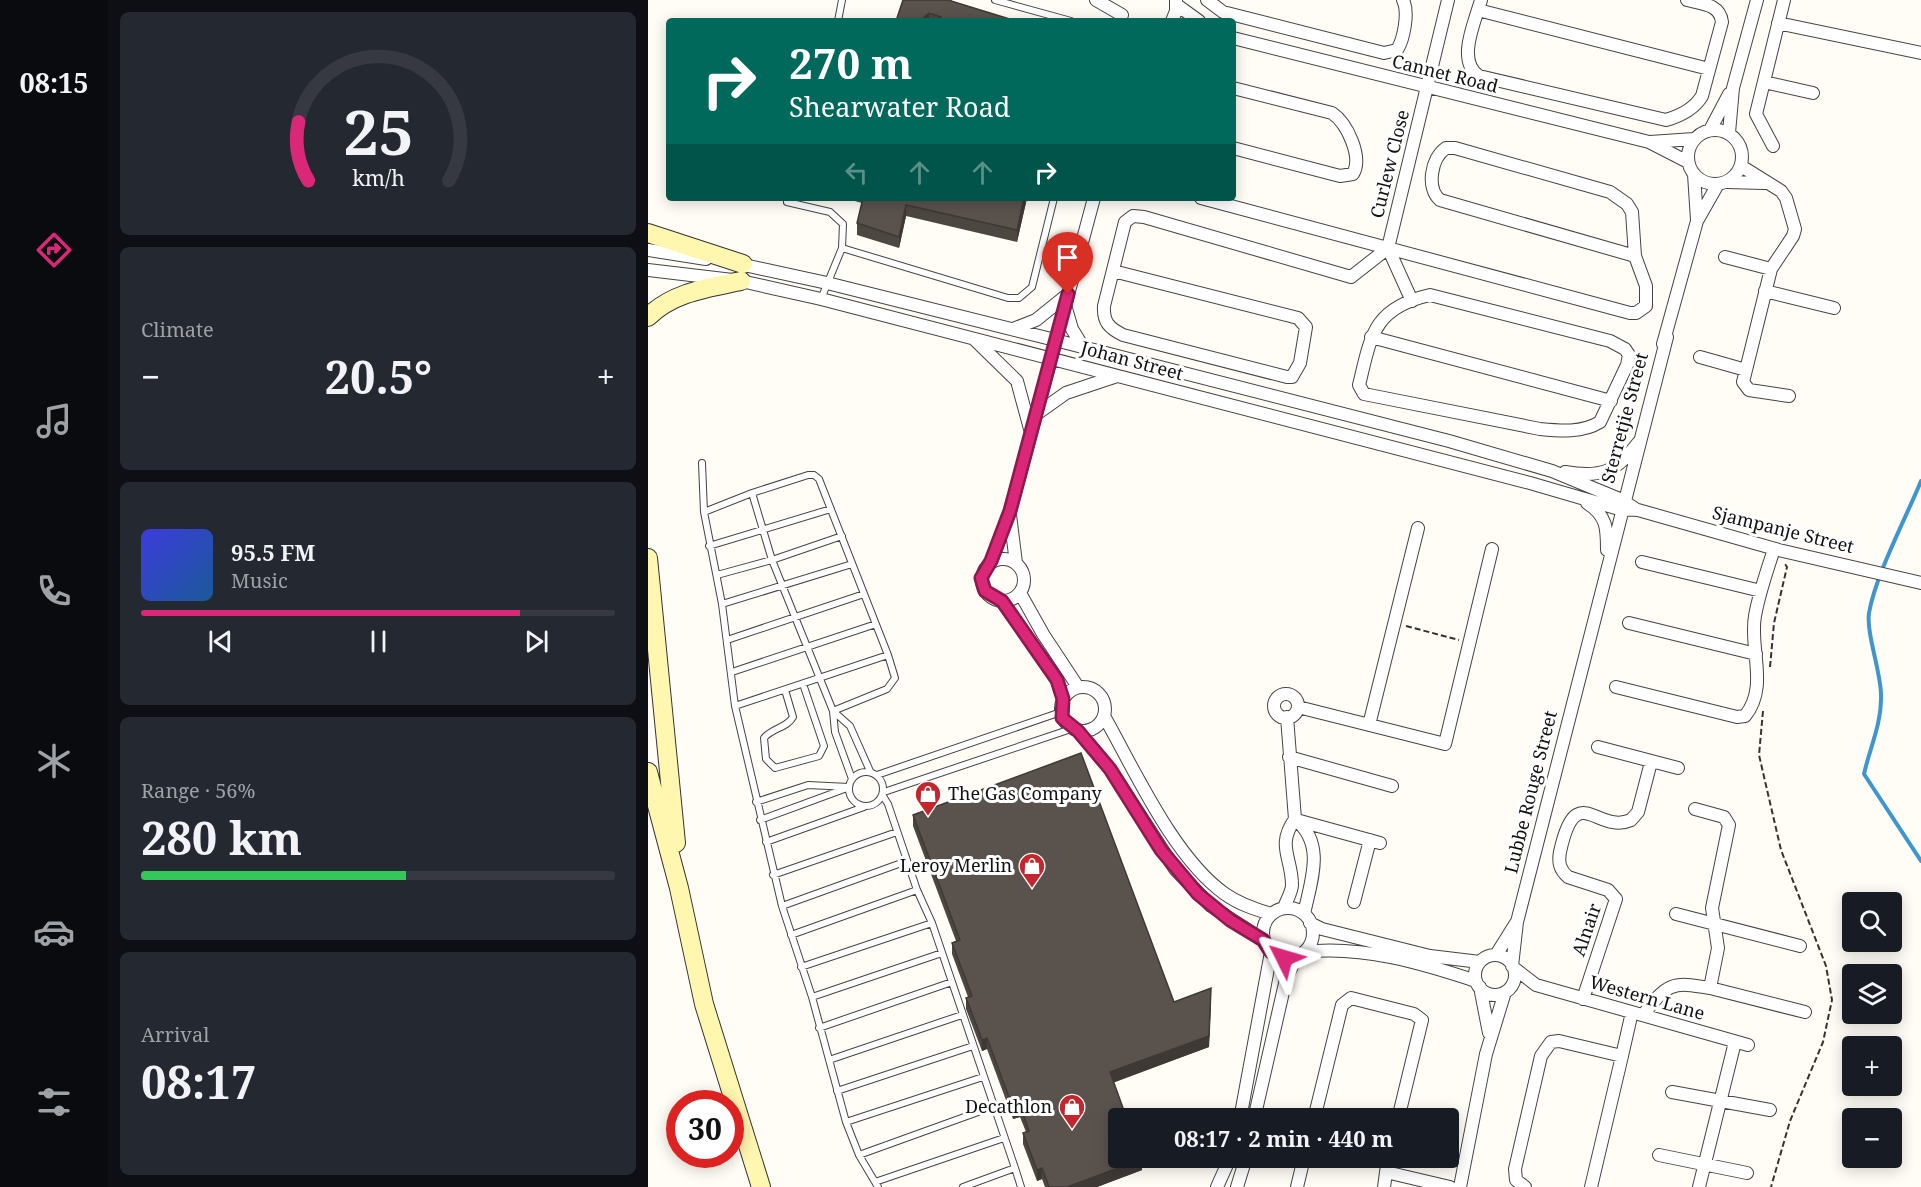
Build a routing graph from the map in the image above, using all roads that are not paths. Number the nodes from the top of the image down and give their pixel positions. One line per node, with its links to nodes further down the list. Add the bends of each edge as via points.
1 (842, 0): 13 (lane)
2 (995, 0): 14 (lane)
3 (1096, 0): 15 (street)
4 (1122, 0): 15 (street)
5 (1208, 0): 6 (street, via 1223,12 1384,53 1397,50 1401,44 1406,10)
6 (1403, 0)
7 (1448, 0): 23 (street, Curlew Close)
8 (1687, 0): 21 (street, via 1713,6 1721,16)
9 (1757, 0): 24 (street)
10 (1784, 0): 18 (street)
11 (1177, 2): 16 (street); 17 (street)
12 (1480, 5): 21 (street); 21 (street, via 1467,54 1468,64 1479,76 1666,120 1678,117 1699,102)
13 (838, 18)
14 (1060, 18)
15 (1124, 18)
16 (1173, 18)
17 (1196, 18)
18 (1778, 23): 20 (street); 22 (street)
19 (1236, 39): 23 (street, Cannet Road)
20 (1921, 53)
21 (1709, 69)
22 (1764, 82): 26 (street); 31 (street, via 1756,114)
23 (1428, 88): 30 (street, Cannet Road); 45 (street, Curlew Close)
24 (1733, 88): 27 (street); 28 (street)
25 (1236, 89): 32 (street, via 1339,117 1345,124 1357,168 1353,174 1340,176)
26 (1813, 93)
27 (1710, 130): 28 (street); 29 (street)
28 (1729, 133): 34 (street, via 1743,154)
29 (1694, 139): 30 (street, Cannet Road); 33 (street)
30 (1649, 142): 33 (street, Cannet Road)
31 (1773, 146)
32 (1236, 149)
33 (1688, 162): 35 (street)
34 (1741, 166): 36 (street, via 1734,177); 37 (street)
35 (1694, 174): 36 (street, via 1701,180); 42 (street, Sterretjie Street)
36 (1722, 183): 37 (street); 42 (street, Sterretjie Street)
37 (1764, 183): 49 (street, via 1786,198 1795,229)
38 (1053, 201): 44 (lane, via 1032,287 1019,298)
39 (1093, 201): 56 (street)
40 (1212, 201): 45 (street)
41 (787, 202): 44 (lane, via 818,208 837,217 845,231)
42 (1697, 221): 62 (street, Sterretjie Street)
43 (648, 233): 52 (main road)
44 (842, 248): 53 (lane)
45 (1388, 248): 47 (street, via 1636,313 1646,306 1648,298); 51 (street, via 1351,277 1133,216 1121,230); 57 (street)
46 (648, 250): 52 (street, Johan Street)
47 (1635, 256): 47 (street, via 1632,212 1620,197 1610,192 1455,148 1446,148 1437,158 1431,184 1440,200)
48 (1725, 257): 49 (street)
49 (1771, 269): 54 (street)
50 (648, 270): 52 (street, Johan Street)
51 (1113, 271): 51 (street, via 1103,317 1114,331 1287,377 1297,371 1306,327 1298,318)
52 (742, 273): 53 (street, Johan Street); 55 (street, Johan Street); 59 (main road, via 671,300)
53 (827, 283): 55 (lane); 60 (street, Johan Street)
54 (1765, 291): 58 (street); 68 (street)
55 (821, 299): 63 (street, Johan Street)
56 (1066, 299): 60 (street, via 1036,320); 64 (street); 65 (street, via 1072,329)
57 (1412, 301): 61 (street, via 1382,319); 71 (street, via 1436,296 1618,344 1629,355)
58 (1834, 308)
59 (648, 317)
60 (1013, 329): 64 (street, Johan Street)
61 (1371, 337): 71 (street); 71 (street, via 1359,385 1372,398 1564,431 1600,422)
62 (1667, 337): 74 (street, Sterretjie Street); 79 (street, Sterretjie Street)
63 (973, 338): 67 (street, Johan Street); 73 (street, via 1017,381)
64 (1055, 339): 65 (street, Johan Street); 67 (street)
65 (1083, 346): 76 (street, Johan Street)
66 (1700, 357): 68 (street)
67 (1050, 358): 69 (street, Johan Street); 72 (street)
68 (1746, 370): 70 (street, via 1743,382 1749,390)
69 (1118, 376): 72 (street, via 1066,393); 78 (street, Johan Street)
70 (1790, 396)
71 (1611, 401)
72 (1035, 415): 73 (street)
73 (1030, 431): 81 (street)
74 (1638, 442): 76 (street, Johan Street, via 1616,467 1603,473); 79 (street, Sterretjie Street)
75 (702, 463): 82 (lane)
76 (1540, 467): 79 (street, Johan Street)
77 (752, 493): 80 (lane, via 814,475); 82 (lane); 84 (lane)
78 (1569, 493): 79 (street, Johan Street); 89 (street, Johan Street, via 1601,514 1607,530)
79 (1622, 505): 88 (street, Sjampanje Street); 89 (street, Lubbe Rouge Street); 111 (street, Lubbe Rouge Street)
80 (831, 509): 84 (lane); 85 (lane)
81 (1010, 511): 92 (street); 94 (street)
82 (704, 512): 86 (lane)
83 (1418, 528): 125 (street)
84 (762, 531): 86 (lane); 91 (lane)
85 (842, 536): 91 (lane); 95 (lane)
86 (709, 546): 96 (lane)
87 (1491, 549): 125 (street, via 1445,744)
88 (1776, 549): 97 (street, Sjampanje Street); 99 (street)
89 (1607, 550): 111 (street, Lubbe Rouge Street, via 1580,658)
90 (648, 558): 147 (main road)
91 (772, 560): 96 (lane); 98 (lane)
92 (991, 561): 94 (street, via 1004,558); 102 (street, via 983,572 982,585 989,596)
93 (1642, 562): 99 (street)
94 (1016, 563): 100 (street, via 1024,574)
95 (852, 564): 98 (lane); 101 (lane)
96 (717, 575): 103 (lane)
97 (1921, 583)
98 (782, 586): 103 (lane); 104 (lane)
99 (1761, 591): 109 (street, via 1755,617)
100 (1020, 593): 102 (street); 115 (street)
101 (864, 594): 104 (lane); 106 (lane)
102 (1002, 601): 118 (street, via 1057,680)
103 (722, 604): 107 (lane)
104 (795, 619): 107 (lane); 108 (lane)
105 (1629, 623): 109 (street)
106 (876, 624): 108 (lane); 110 (lane)
107 (727, 640): 112 (lane)
108 (807, 648): 112 (lane); 113 (lane)
109 (1756, 654): 116 (street, via 1755,692 1742,717)
110 (888, 655): 113 (lane); 121 (lane, via 895,678 892,685)
111 (1581, 671): 155 (street, Lubbe Rouge Street)
112 (732, 672): 119 (lane)
113 (820, 679): 114 (lane); 121 (lane)
114 (803, 684): 117 (lane); 117 (lane, via 823,752 775,768 766,759 764,738 793,717)
115 (1078, 687): 118 (street); 123 (street, via 1092,688 1102,697)
116 (1616, 687)
117 (785, 690): 119 (lane)
118 (1063, 699): 122 (street)
119 (735, 706): 138 (lane)
120 (1298, 707): 124 (street); 124 (street, via 1293,696 1278,696 1275,710); 125 (street)
121 (832, 711): 131 (lane, via 850,726); 134 (lane, via 835,732)
122 (1061, 712): 126 (street); 133 (lane)
123 (1104, 716): 126 (street, via 1097,727); 152 (street, via 1186,855 1223,894)
124 (1287, 717): 128 (street)
125 (1369, 725)
126 (1074, 730): 137 (lane); 159 (street, via 1110,769 1175,868 1211,906)
127 (1598, 747): 129 (street)
128 (1289, 757): 135 (street); 141 (street)
129 (1651, 762): 130 (street); 174 (street, Alnair, via 1638,812 1631,820 1622,823 1582,814 1568,823 1559,867 1568,877 1608,890 1616,899)
130 (1678, 768)
131 (870, 771): 133 (lane); 134 (lane)
132 (648, 772): 147 (main road)
133 (877, 776): 137 (lane)
134 (852, 779): 136 (lane)
135 (1392, 786)
136 (849, 787): 138 (lane, via 808,785); 139 (lane, via 850,796); 142 (lane)
137 (883, 794): 139 (lane, via 873,805); 143 (lane)
138 (756, 802): 142 (lane)
139 (864, 807): 144 (lane)
140 (1695, 809): 157 (street, via 1724,817 1730,825 1712,908)
141 (1295, 819): 149 (street, via 1375,841); 151 (street, via 1285,839 1292,887); 154 (street, via 1308,830 1314,852)
142 (760, 820): 144 (lane)
143 (897, 832): 145 (lane); 146 (lane)
144 (766, 842): 146 (lane)
145 (907, 861): 148 (lane); 150 (lane)
146 (773, 875): 150 (lane)
147 (679, 888): 208 (main road, via 704,1004)
148 (917, 890): 156 (lane); 158 (lane)
149 (1354, 902)
150 (782, 906): 158 (lane)
151 (1284, 908): 152 (street); 154 (street)
152 (1271, 914): 159 (street, via 1263,926)
153 (1676, 914): 157 (street)
154 (1307, 918): 163 (street, via 1312,940); 165 (street, via 1322,929 1430,956)
155 (1517, 922): 164 (street, Lubbe Rouge Street); 167 (street, Lubbe Rouge Street)
156 (932, 923): 162 (lane); 166 (lane)
157 (1714, 924): 160 (street); 171 (street, via 1718,948)
158 (791, 935): 166 (lane)
159 (1263, 940): 161 (street)
160 (1800, 946)
161 (1271, 952): 163 (street, via 1284,958); 190 (street)
162 (942, 953): 168 (lane); 173 (lane)
163 (1300, 955): 169 (street, via 1329,949 1360,951); 191 (street, via 1286,979)
164 (1496, 955): 165 (street); 167 (street)
165 (1480, 962): 169 (street, via 1476,968)
166 (801, 967): 173 (lane)
167 (1513, 967): 170 (street, Western Lane); 172 (street, via 1514,982)
168 (952, 982): 177 (lane); 178 (lane)
169 (1478, 984): 172 (street, via 1491,994); 179 (street)
170 (1536, 986): 172 (street, Western Lane); 174 (street, Western Lane)
171 (1710, 988): 175 (street); 176 (street, via 1689,984 1669,988)
172 (1507, 990): 179 (street)
173 (812, 997): 178 (lane)
174 (1583, 999): 176 (street, Western Lane)
175 (1805, 1012)
176 (1637, 1014): 180 (street, Western Lane); 183 (street)
177 (962, 1015): 182 (lane); 184 (lane)
178 (819, 1028): 184 (lane)
179 (1490, 1037): 216 (street)
180 (1735, 1042): 181 (street, Western Lane); 188 (street)
181 (1748, 1045)
182 (973, 1046): 185 (lane); 186 (lane)
183 (1622, 1056): 217 (street, via 1559,1041 1551,1042 1545,1049 1515,1169 1516,1180); 218 (street)
184 (829, 1060): 186 (lane)
185 (982, 1077): 189 (lane); 195 (lane)
186 (837, 1091): 195 (lane)
187 (1671, 1092): 188 (street)
188 (1718, 1102): 194 (street); 199 (street)
189 (992, 1107): 196 (lane); 197 (lane)
190 (1242, 1108)
191 (1257, 1108)
192 (1317, 1108): 193 (street, via 1342,1005 1351,998 1414,1014 1422,1020)
193 (1401, 1108)
194 (1770, 1110)
195 (846, 1122): 197 (lane)
196 (1004, 1138): 200 (lane); 207 (lane)
197 (859, 1155): 207 (lane)
198 (1659, 1155): 199 (street)
199 (1704, 1164): 206 (street); 219 (street)
200 (1015, 1168): 209 (lane); 210 (lane)
201 (1226, 1168): 211 (street)
202 (1243, 1168): 212 (street)
203 (1302, 1168): 213 (street)
204 (1387, 1168): 205 (street)
205 (1386, 1172): 214 (street); 215 (street)
206 (1747, 1173)
207 (876, 1184)
208 (761, 1187)
209 (963, 1187)
210 (1021, 1187)
211 (1217, 1187)
212 (1237, 1187)
213 (1297, 1187)
214 (1384, 1187)
215 (1450, 1187)
216 (1460, 1187)
217 (1525, 1187)
218 (1591, 1187)
219 (1699, 1187)

